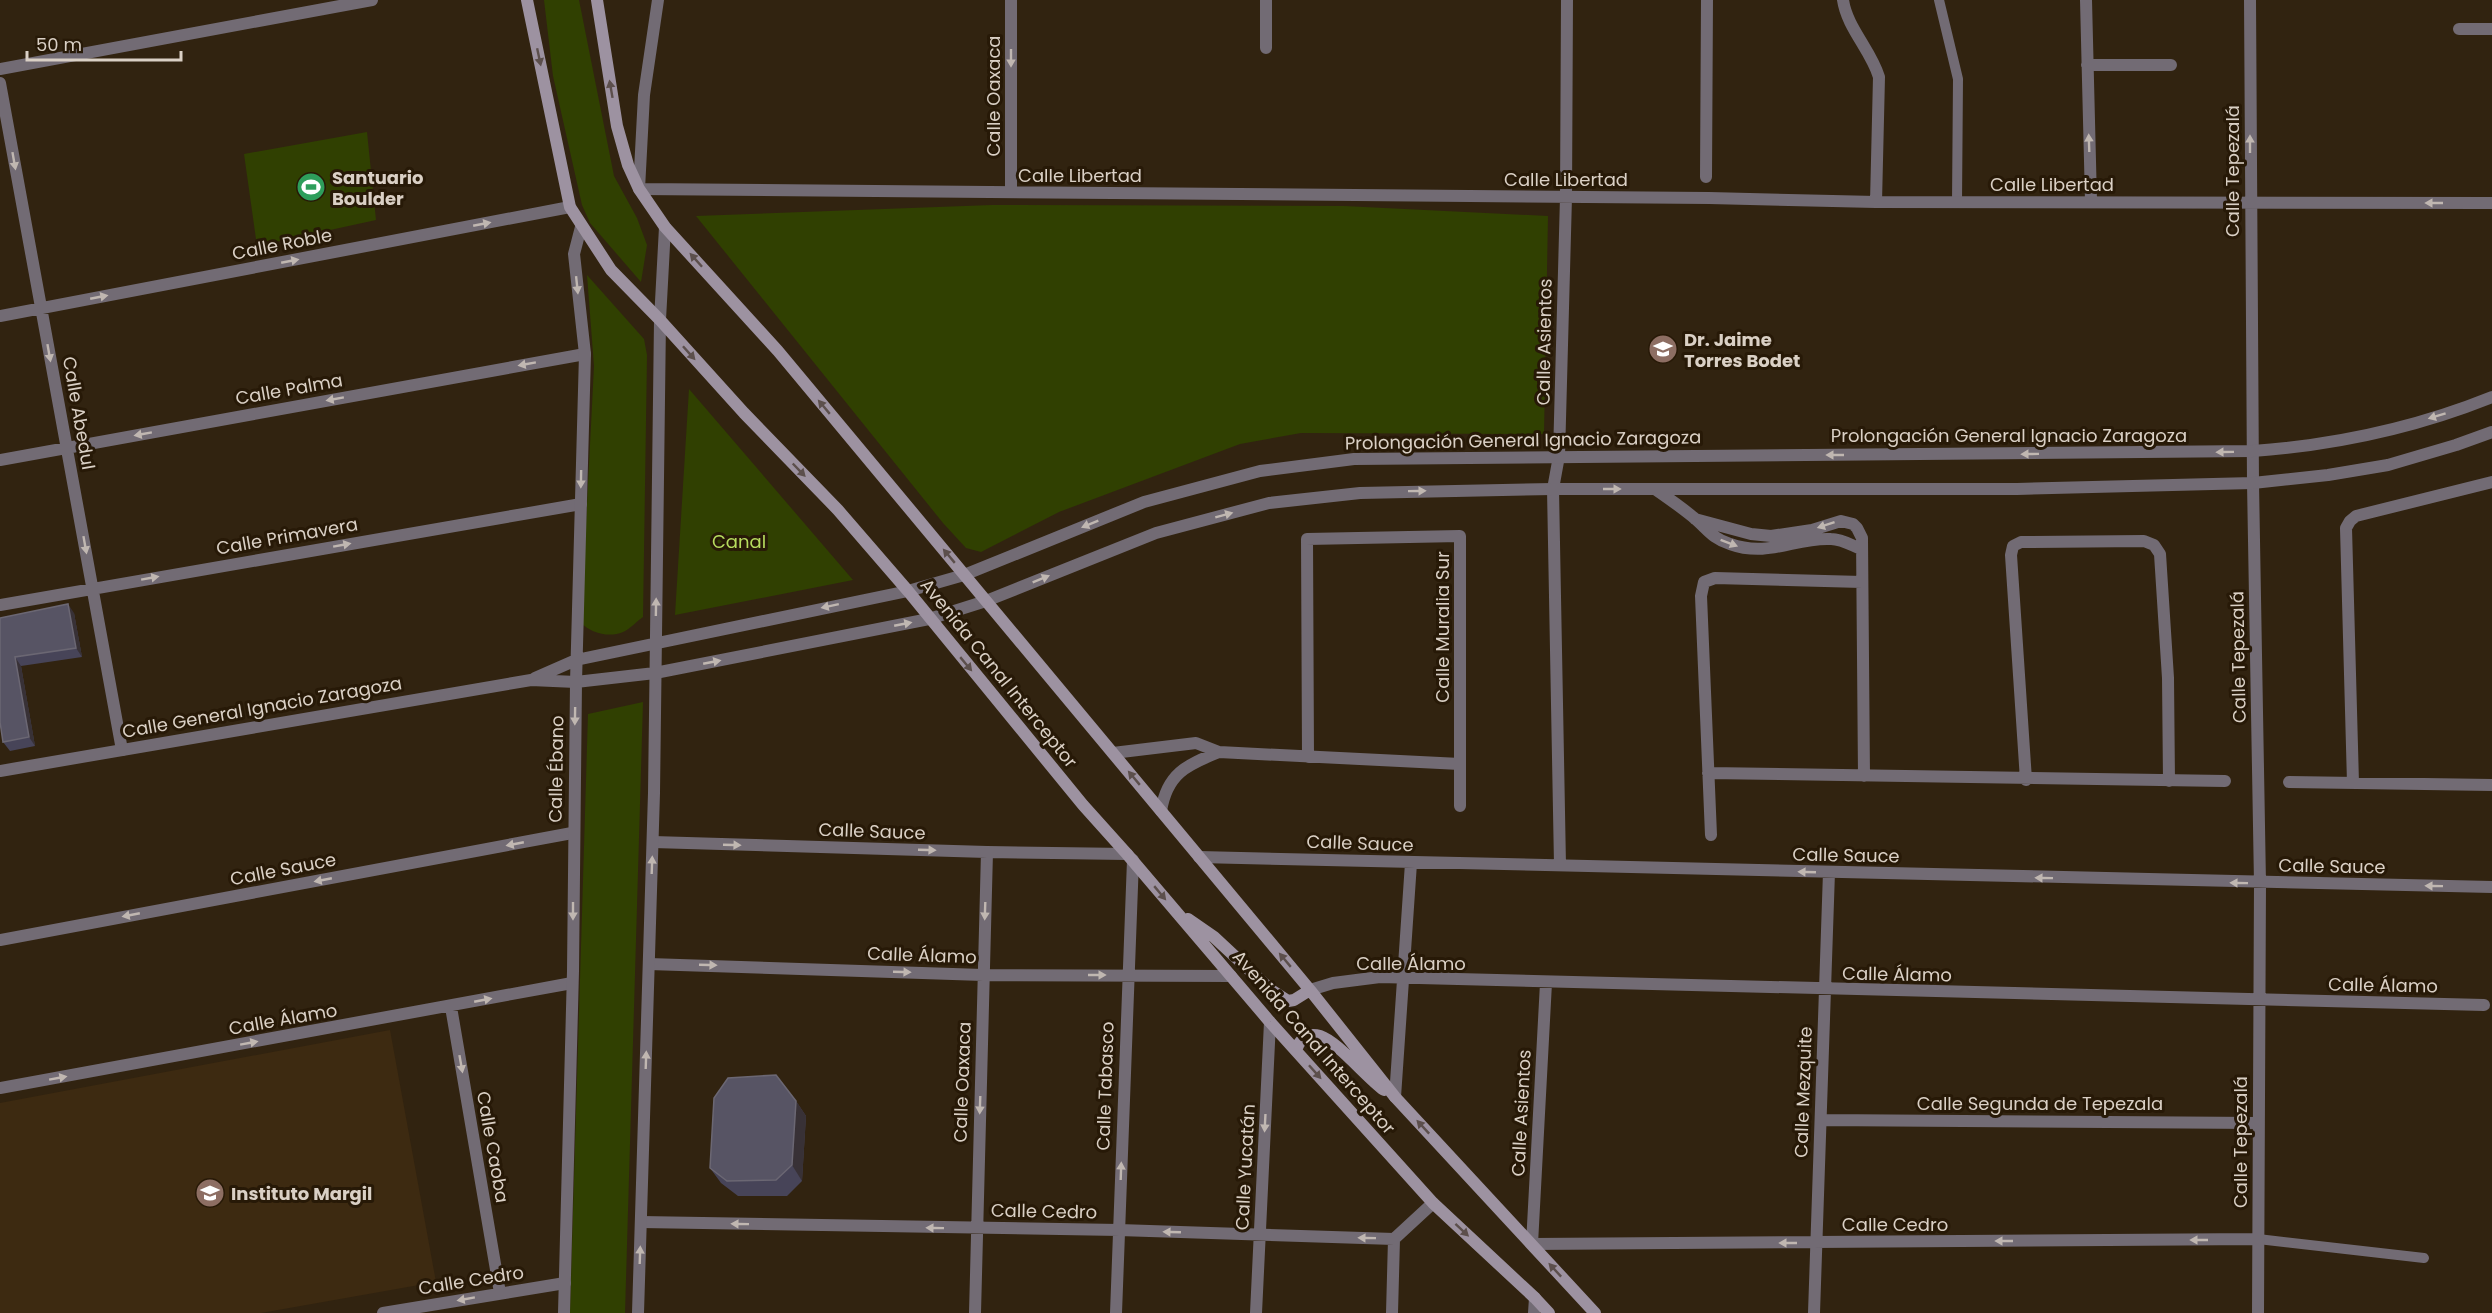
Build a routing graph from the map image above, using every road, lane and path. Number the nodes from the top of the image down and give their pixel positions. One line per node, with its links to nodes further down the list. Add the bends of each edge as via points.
1 (372, 0): 18 (street)
2 (527, 0): 29 (main road, Avenida Canal Interceptor, one-way to 29)
3 (597, 0): 21 (main road, Avenida Canal Interceptor, one-way to 3, via 617,126)
4 (658, 0): 21 (street, via 644,95)
5 (1011, 0): 22 (street, Calle Oaxaca, one-way to 22)
6 (1266, 0): 15 (street)
7 (1567, 0): 23 (street, Calle Asientos)
8 (1707, 0): 20 (street)
9 (1843, 0): 25 (street, via 1845,12 1879,77)
10 (1939, 0): 26 (lane, via 1958,79)
11 (2086, 0): 16 (street)
12 (2250, 0): 27 (street, Calle Tepezalá, one-way to 12)
13 (2459, 29): 14 (street)
14 (2492, 29)
15 (1266, 48)
16 (2086, 65): 17 (street); 24 (street, one-way to 16)
17 (2170, 65)
18 (0, 69)
19 (0, 83): 32 (street, Calle Abedul, one-way to 32)
20 (1706, 177)
21 (639, 189): 22 (street, Calle Libertad); 31 (main road, Avenida Canal Interceptor)
22 (1011, 192): 23 (street, Calle Libertad)
23 (1566, 197): 25 (street, Calle Libertad); 40 (street, Calle Asientos)
24 (2091, 201): 26 (street, Calle Libertad); 27 (street, Calle Libertad)
25 (1876, 202): 26 (street, Calle Libertad)
26 (1957, 202)
27 (2250, 202): 28 (street, Calle Libertad, one-way to 27); 39 (street, Calle Tepezalá)
28 (2492, 203)
29 (570, 207): 30 (main road, Avenida Canal Interceptor); 32 (street, Calle Roble, one-way to 29)
30 (581, 227): 34 (main road, Avenida Canal Interceptor, via 611,270); 35 (street, Calle Ébano, one-way to 35, via 574,254)
31 (665, 227): 34 (street); 49 (main road, Avenida Canal Interceptor, one-way to 31, via 778,351)
32 (41, 308): 33 (street, Calle Roble); 38 (street, Calle Abedul, one-way to 38)
33 (0, 316)
34 (660, 320): 52 (main road, Avenida Canal Interceptor, one-way to 52, via 838,510); 56 (street, one-way to 34)
35 (585, 354): 38 (street, Calle Palma, one-way to 38); 46 (street, Calle Ébano, one-way to 46)
36 (2492, 397): 39 (street, Prolongación General Ignacio Zaragoza, one-way to 39, via 2379,433 2311,447)
37 (2492, 432): 43 (street, via 2388,465)
38 (67, 447): 41 (street, Calle Palma); 51 (street, Calle Abedul, one-way to 51)
39 (2253, 451): 40 (street, Prolongación General Ignacio Zaragoza, one-way to 40); 43 (street, Calle Tepezalá)
40 (1559, 456): 44 (street, Calle Asientos); 49 (street, Prolongación General Ignacio Zaragoza, one-way to 49, via 1354,459 1260,471 1144,502)
41 (0, 460)
42 (2492, 482): 73 (street, via 2356,516 2346,528)
43 (2253, 483): 45 (street, via 2017,489); 86 (street, Calle Tepezalá)
44 (1553, 489): 45 (street, one-way to 45); 53 (street, one-way to 44, via 1156,532 1269,503 1360,493); 84 (street, Calle Asientos)
45 (1655, 489): 47 (street)
46 (581, 504): 51 (street, Calle Primavera, one-way to 46); 57 (street, Calle Ébano)
47 (1695, 519): 48 (street, one-way to 48, via 1710,535 1746,549 1770,550 1830,539); 48 (street, one-way to 47, via 1862,538 1857,528 1841,521 1771,536)
48 (1861, 549): 50 (street)
49 (964, 575): 52 (street, Prolongación General Ignacio Zaragoza); 53 (main road, Avenida Canal Interceptor)
50 (1862, 582): 67 (street, via 1715,578 1704,582 1701,596); 68 (street)
51 (93, 588): 54 (street, Calle Primavera); 61 (street, Calle Abedul)
52 (908, 591): 55 (main road, Avenida Canal Interceptor); 56 (street, Prolongación General Ignacio Zaragoza, one-way to 56)
53 (986, 601): 55 (street); 63 (main road, Avenida Canal Interceptor)
54 (0, 605)
55 (929, 619): 58 (street, one-way to 55); 81 (main road, Avenida Canal Interceptor, one-way to 81)
56 (655, 642): 57 (street, Prolongación General Ignacio Zaragoza); 58 (street)
57 (576, 660): 59 (street, Calle General Ignacio Zaragoza); 60 (street, Calle Ébano)
58 (655, 673): 60 (street); 79 (street)
59 (531, 680): 60 (street, Calle General Ignacio Zaragoza); 61 (street, Calle General Ignacio Zaragoza)
60 (576, 682): 77 (street, Calle Ébano, one-way to 77)
61 (122, 750): 66 (street, Calle General Ignacio Zaragoza)
62 (1219, 752): 63 (street, via 1196,743); 64 (street); 76 (street, via 1188,765 1178,774 1169,785)
63 (1113, 753): 76 (main road, Avenida Canal Interceptor, one-way to 63)
64 (1308, 757): 65 (street); 65 (street, Calle Muralia Sur, via 1307,539 1460,536)
65 (1460, 764): 75 (street, Calle Muralia Sur)
66 (0, 771)
67 (1708, 773): 68 (street); 78 (street)
68 (1864, 776): 69 (street)
69 (2026, 780): 70 (street); 70 (street, via 2013,546 2021,542 2144,541 2154,545 2160,554 2168,678)
70 (2169, 781): 71 (street)
71 (2224, 781)
72 (2289, 782): 73 (street)
73 (2353, 783): 74 (street)
74 (2492, 785)
75 (1460, 806)
76 (1161, 811): 82 (main road, Avenida Canal Interceptor)
77 (572, 834): 89 (street, Calle Sauce, one-way to 89); 95 (street, Calle Ébano, one-way to 95)
78 (1711, 835)
79 (652, 842): 80 (street, Calle Sauce, one-way to 80); 90 (street, one-way to 79)
80 (987, 852): 81 (street, Calle Sauce); 91 (street, Calle Oaxaca, one-way to 91)
81 (1130, 857): 88 (main road, Avenida Canal Interceptor, one-way to 88); 92 (street, Calle Tabasco)
82 (1199, 857): 83 (street, Calle Sauce); 97 (main road, Avenida Canal Interceptor, one-way to 82)
83 (1411, 863): 84 (street, Calle Sauce); 94 (street)
84 (1560, 865): 85 (street, Calle Sauce, one-way to 84)
85 (1829, 872): 86 (street, Calle Sauce, one-way to 85); 98 (street, Calle Mezquite)
86 (2260, 883): 87 (street, Calle Sauce, one-way to 86); 99 (street, Calle Tepezalá)
87 (2492, 887)
88 (1174, 910): 93 (main road, Avenida Canal Interceptor); 97 (main road, via 1214,937 1288,1001)
89 (0, 940)
90 (649, 963): 91 (street, Calle Álamo, one-way to 91); 109 (street, one-way to 90)
91 (983, 975): 92 (street, Calle Álamo, one-way to 92); 110 (street, Calle Oaxaca, one-way to 110)
92 (1127, 975): 93 (street, Calle Álamo); 111 (street, Calle Tabasco, one-way to 92)
93 (1231, 976): 102 (main road, Avenida Canal Interceptor)
94 (1403, 978): 96 (street, Calle Álamo); 97 (street, Calle Álamo, via 1360,978); 105 (street)
95 (572, 983): 101 (street, Calle Álamo, one-way to 95); 118 (street, Calle Ébano)
96 (1546, 983): 98 (street, Calle Álamo); 116 (street, Calle Asientos)
97 (1310, 990): 105 (main road, Avenida Canal Interceptor)
98 (1825, 990): 99 (street, Calle Álamo); 106 (street, Calle Mezquite)
99 (2259, 1000): 100 (street, Calle Álamo); 107 (street, Calle Tepezalá)
100 (2484, 1005)
101 (451, 1006): 104 (street, Calle Álamo, one-way to 101); 119 (street, Calle Caoba, one-way to 119)
102 (1270, 1022): 103 (main road, Avenida Canal Interceptor); 112 (street, Calle Yucatán, one-way to 112)
103 (1296, 1052): 105 (main road, via 1298,1043 1306,1036 1318,1035); 108 (main road, Avenida Canal Interceptor, one-way to 108)
104 (0, 1088)
105 (1395, 1097): 116 (main road, Avenida Canal Interceptor, one-way to 105)
106 (1821, 1120): 107 (street, Calle Segunda de Tepezala); 115 (street, Calle Mezquite)
107 (2258, 1123): 114 (street, Calle Tepezalá)
108 (1432, 1203): 113 (street); 120 (main road, Avenida Canal Interceptor, one-way to 120)
109 (641, 1222): 110 (street, Calle Cedro, one-way to 109); 123 (street, one-way to 109)
110 (976, 1228): 111 (street, Calle Cedro); 124 (street, Calle Oaxaca)
111 (1119, 1230): 112 (street, Calle Cedro, one-way to 111); 125 (street, Calle Tabasco)
112 (1259, 1236): 113 (street, Calle Cedro, one-way to 112); 126 (street, Calle Yucatán)
113 (1394, 1239): 127 (street)
114 (2258, 1239): 115 (street, Calle Cedro, one-way to 115); 117 (lane); 132 (street, Calle Tepezalá)
115 (1816, 1242): 116 (street, Calle Cedro, one-way to 116); 131 (street, Calle Mezquite)
116 (1532, 1244): 130 (main road, Avenida Canal Interceptor, one-way to 116)
117 (2424, 1258)
118 (565, 1283): 119 (street, Calle Cedro); 122 (street, Calle Ébano)
119 (500, 1293): 121 (street, Calle Cedro, one-way to 121)
120 (1535, 1298): 128 (street); 129 (main road, Avenida Canal Interceptor)
121 (382, 1313)
122 (564, 1313)
123 (638, 1313)
124 (975, 1313)
125 (1116, 1313)
126 (1256, 1313)
127 (1392, 1313)
128 (1534, 1313)
129 (1549, 1313)
130 (1595, 1313)
131 (1814, 1313)
132 (2258, 1313)

